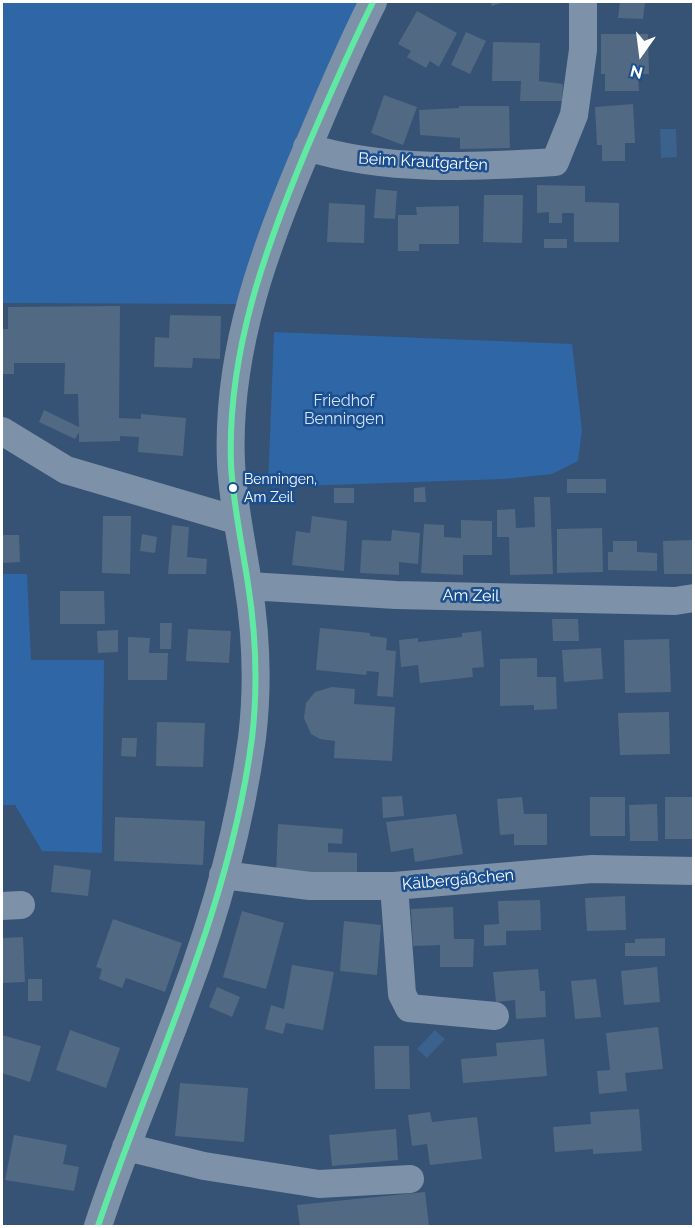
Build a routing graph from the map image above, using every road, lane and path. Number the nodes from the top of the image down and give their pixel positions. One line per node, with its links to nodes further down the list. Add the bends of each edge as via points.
1 (373, 2): 3 (street)
2 (583, 2): 3 (street, Beim Krautgarten, via 583,50 574,115 555,162 467,167 342,158)
3 (307, 147): 5 (street, via 267,245 241,341 231,431)
4 (2, 431): 5 (street, via 66,470)
5 (236, 520): 6 (street)
6 (249, 586): 7 (street, Am Zeil, via 396,595 675,601); 9 (street, via 255,703 245,779)
7 (693, 598)
8 (693, 871): 10 (street, Kälbergäßchen, via 592,869)
9 (223, 875): 10 (street, Kälbergäßchen, via 310,886); 12 (street, via 184,998)
10 (394, 886): 11 (street, via 402,994 409,1008)
11 (495, 1016)
12 (126, 1147): 13 (street, via 204,1166 319,1184); 14 (street)
13 (410, 1179)
14 (98, 1227)

